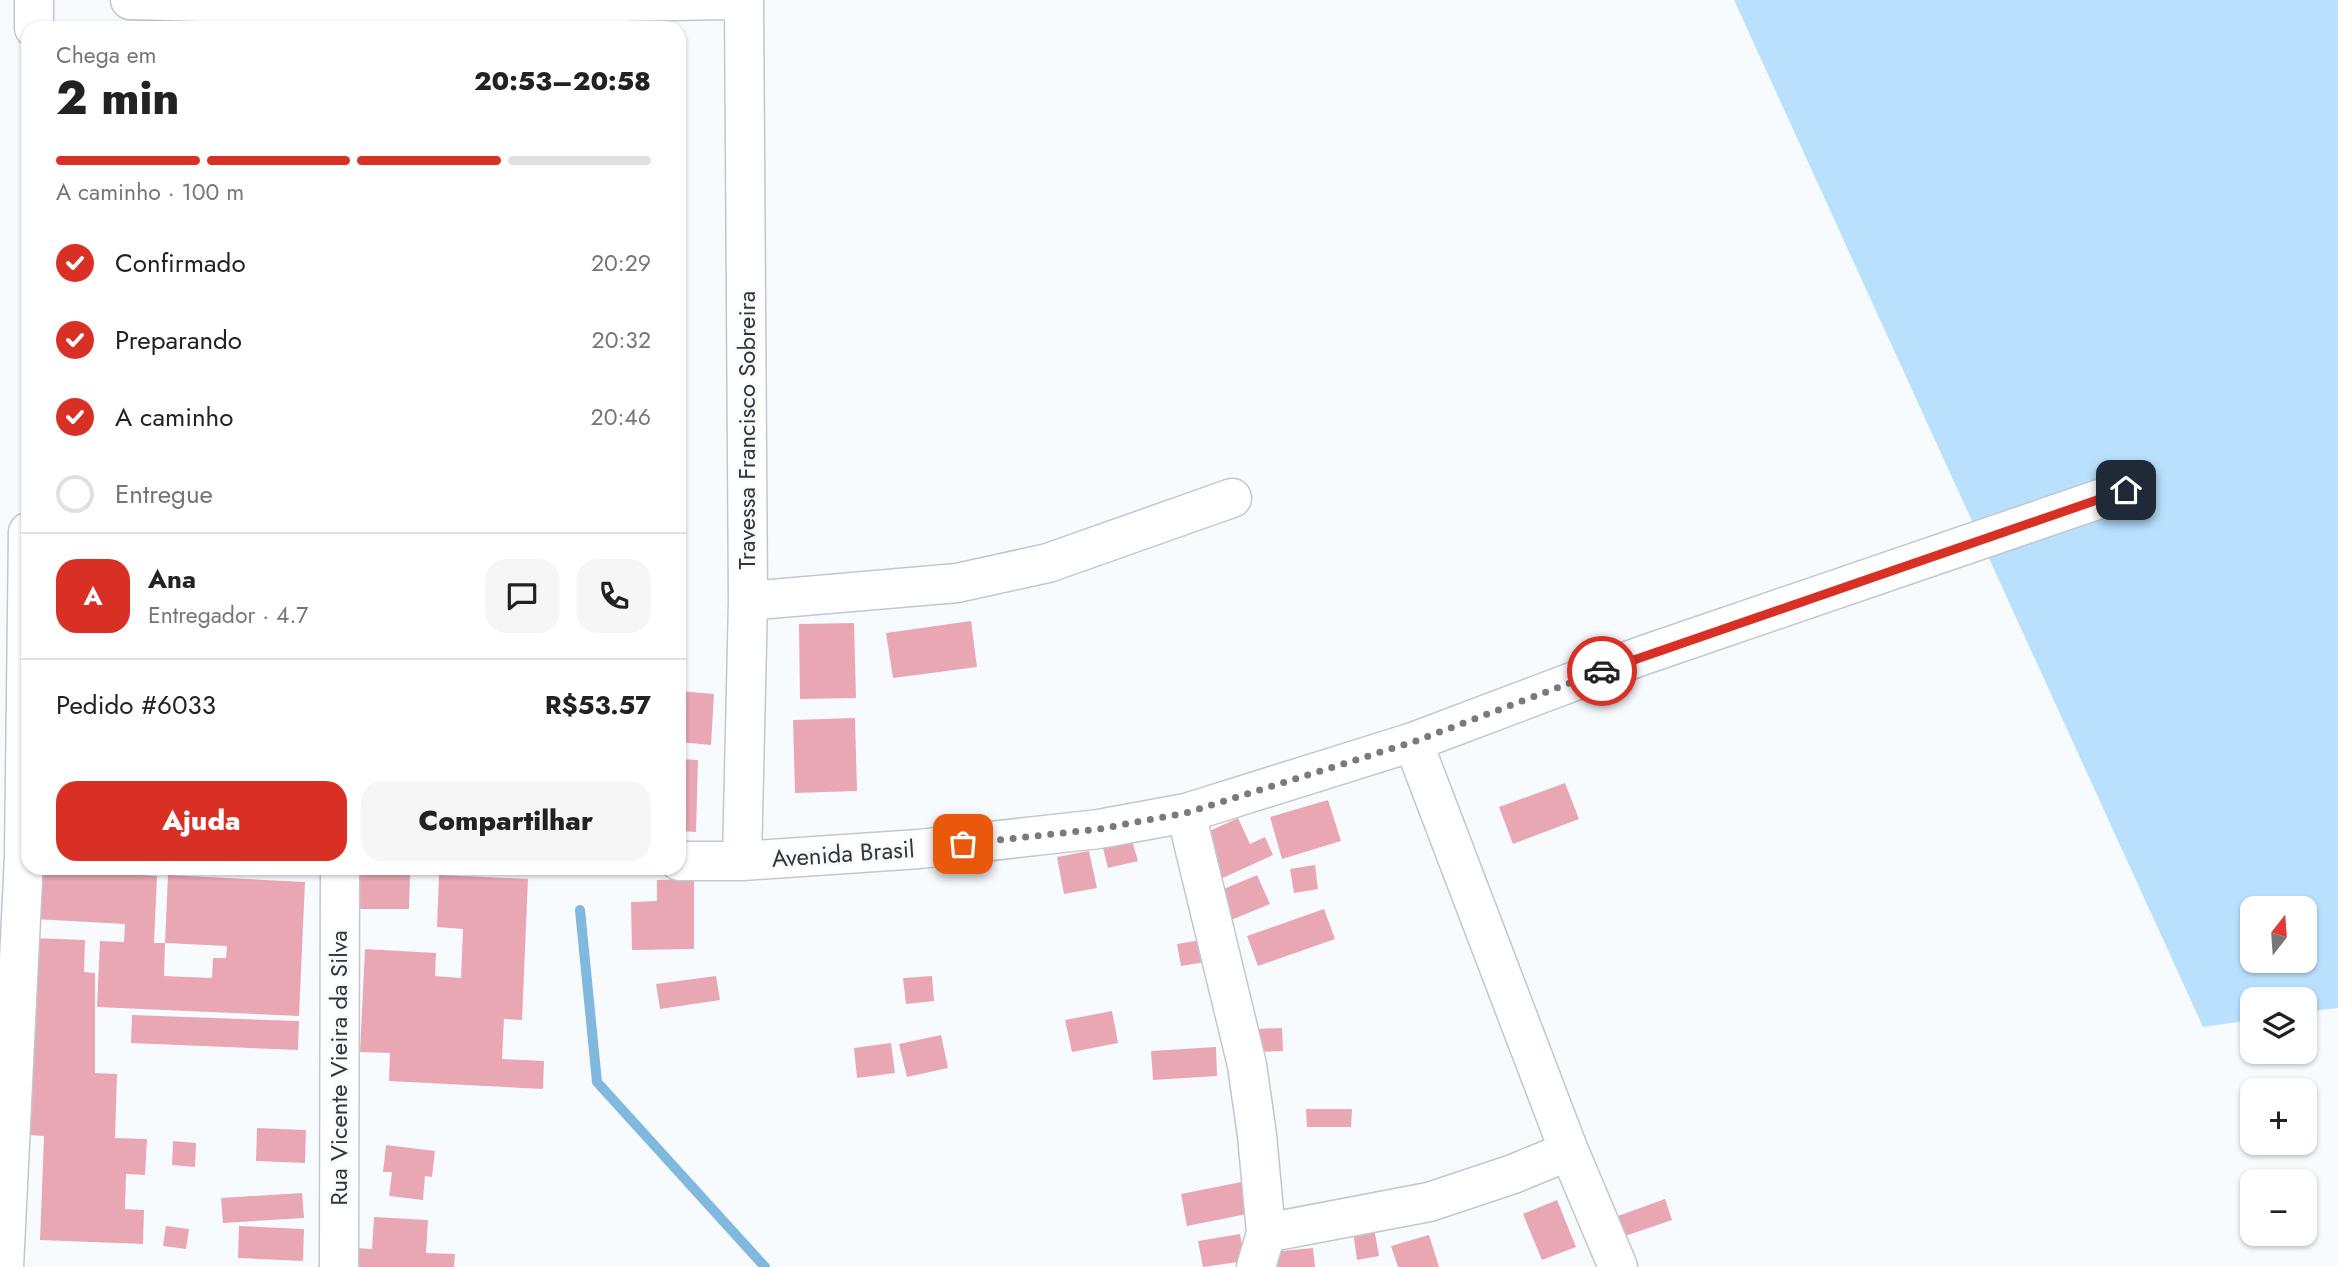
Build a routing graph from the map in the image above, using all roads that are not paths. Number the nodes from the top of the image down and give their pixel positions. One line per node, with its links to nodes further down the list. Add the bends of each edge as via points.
1 (34, 0): 6 (street)
2 (130, 0): 5 (street)
3 (725, 0): 5 (street)
4 (744, 0): 9 (street, Travessa Francisco Sobreira)
5 (359, 12)
6 (34, 21)
7 (2126, 490): 11 (street, Avenida Brasil, via 1641,656)
8 (1232, 498): 9 (street, via 1048,563 957,583)
9 (748, 601): 15 (street, Travessa Francisco Sobreira)
10 (21, 739): 13 (street)
11 (1413, 742): 12 (street, Avenida Brasil); 17 (street)
12 (1186, 813): 15 (street, Avenida Brasil, via 1006,840); 18 (street, via 1247,1065 1257,1135)
13 (17, 857): 19 (street)
14 (686, 861): 15 (street, Avenida Brasil)
15 (742, 861)
16 (340, 875): 20 (street, Rua Vicente Vieira da Silva)
17 (1569, 1151): 18 (street, via 1429,1202); 21 (street)
18 (1261, 1250)
19 (4, 1267)
20 (339, 1267)
21 (1618, 1267)

